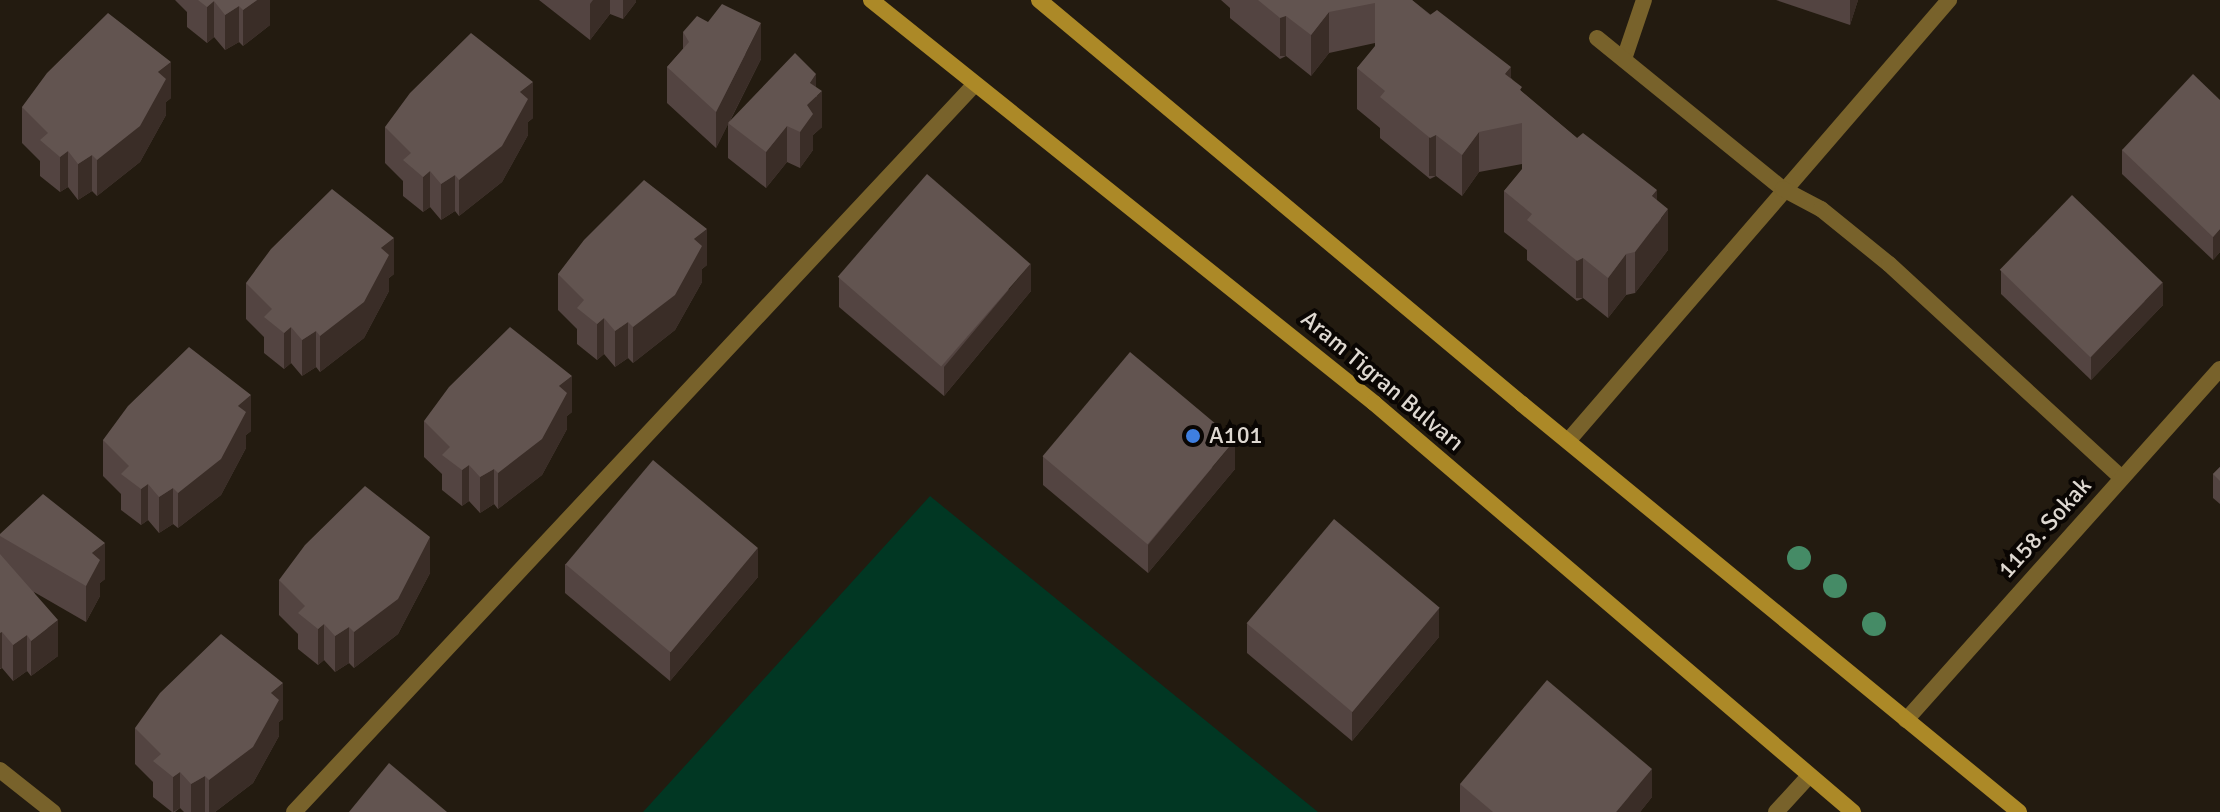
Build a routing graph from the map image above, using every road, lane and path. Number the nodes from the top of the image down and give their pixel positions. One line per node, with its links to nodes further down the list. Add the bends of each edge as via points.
1 (871, 0): 7 (main road, Aram Tigran Bulvarı)
2 (1039, 0): 10 (main road)
3 (1644, 0): 6 (street)
4 (1949, 0): 8 (street)
5 (1597, 38): 6 (street)
6 (1624, 59): 8 (street)
7 (974, 85): 14 (main road, Aram Tigran Bulvarı, via 1374,403); 16 (street)
8 (1783, 189): 10 (street); 11 (street, via 1821,209 1889,264)
9 (2220, 369): 11 (street, 1158. Sokak)
10 (1568, 441): 12 (main road)
11 (2122, 478): 12 (street, 1158. Sokak)
12 (1906, 720): 19 (main road)
13 (0, 770): 15 (street)
14 (1808, 777): 17 (street); 18 (main road, Aram Tigran Bulvarı)
15 (42, 809)
16 (294, 812)
17 (1776, 812)
18 (1853, 812)
19 (2019, 812)

